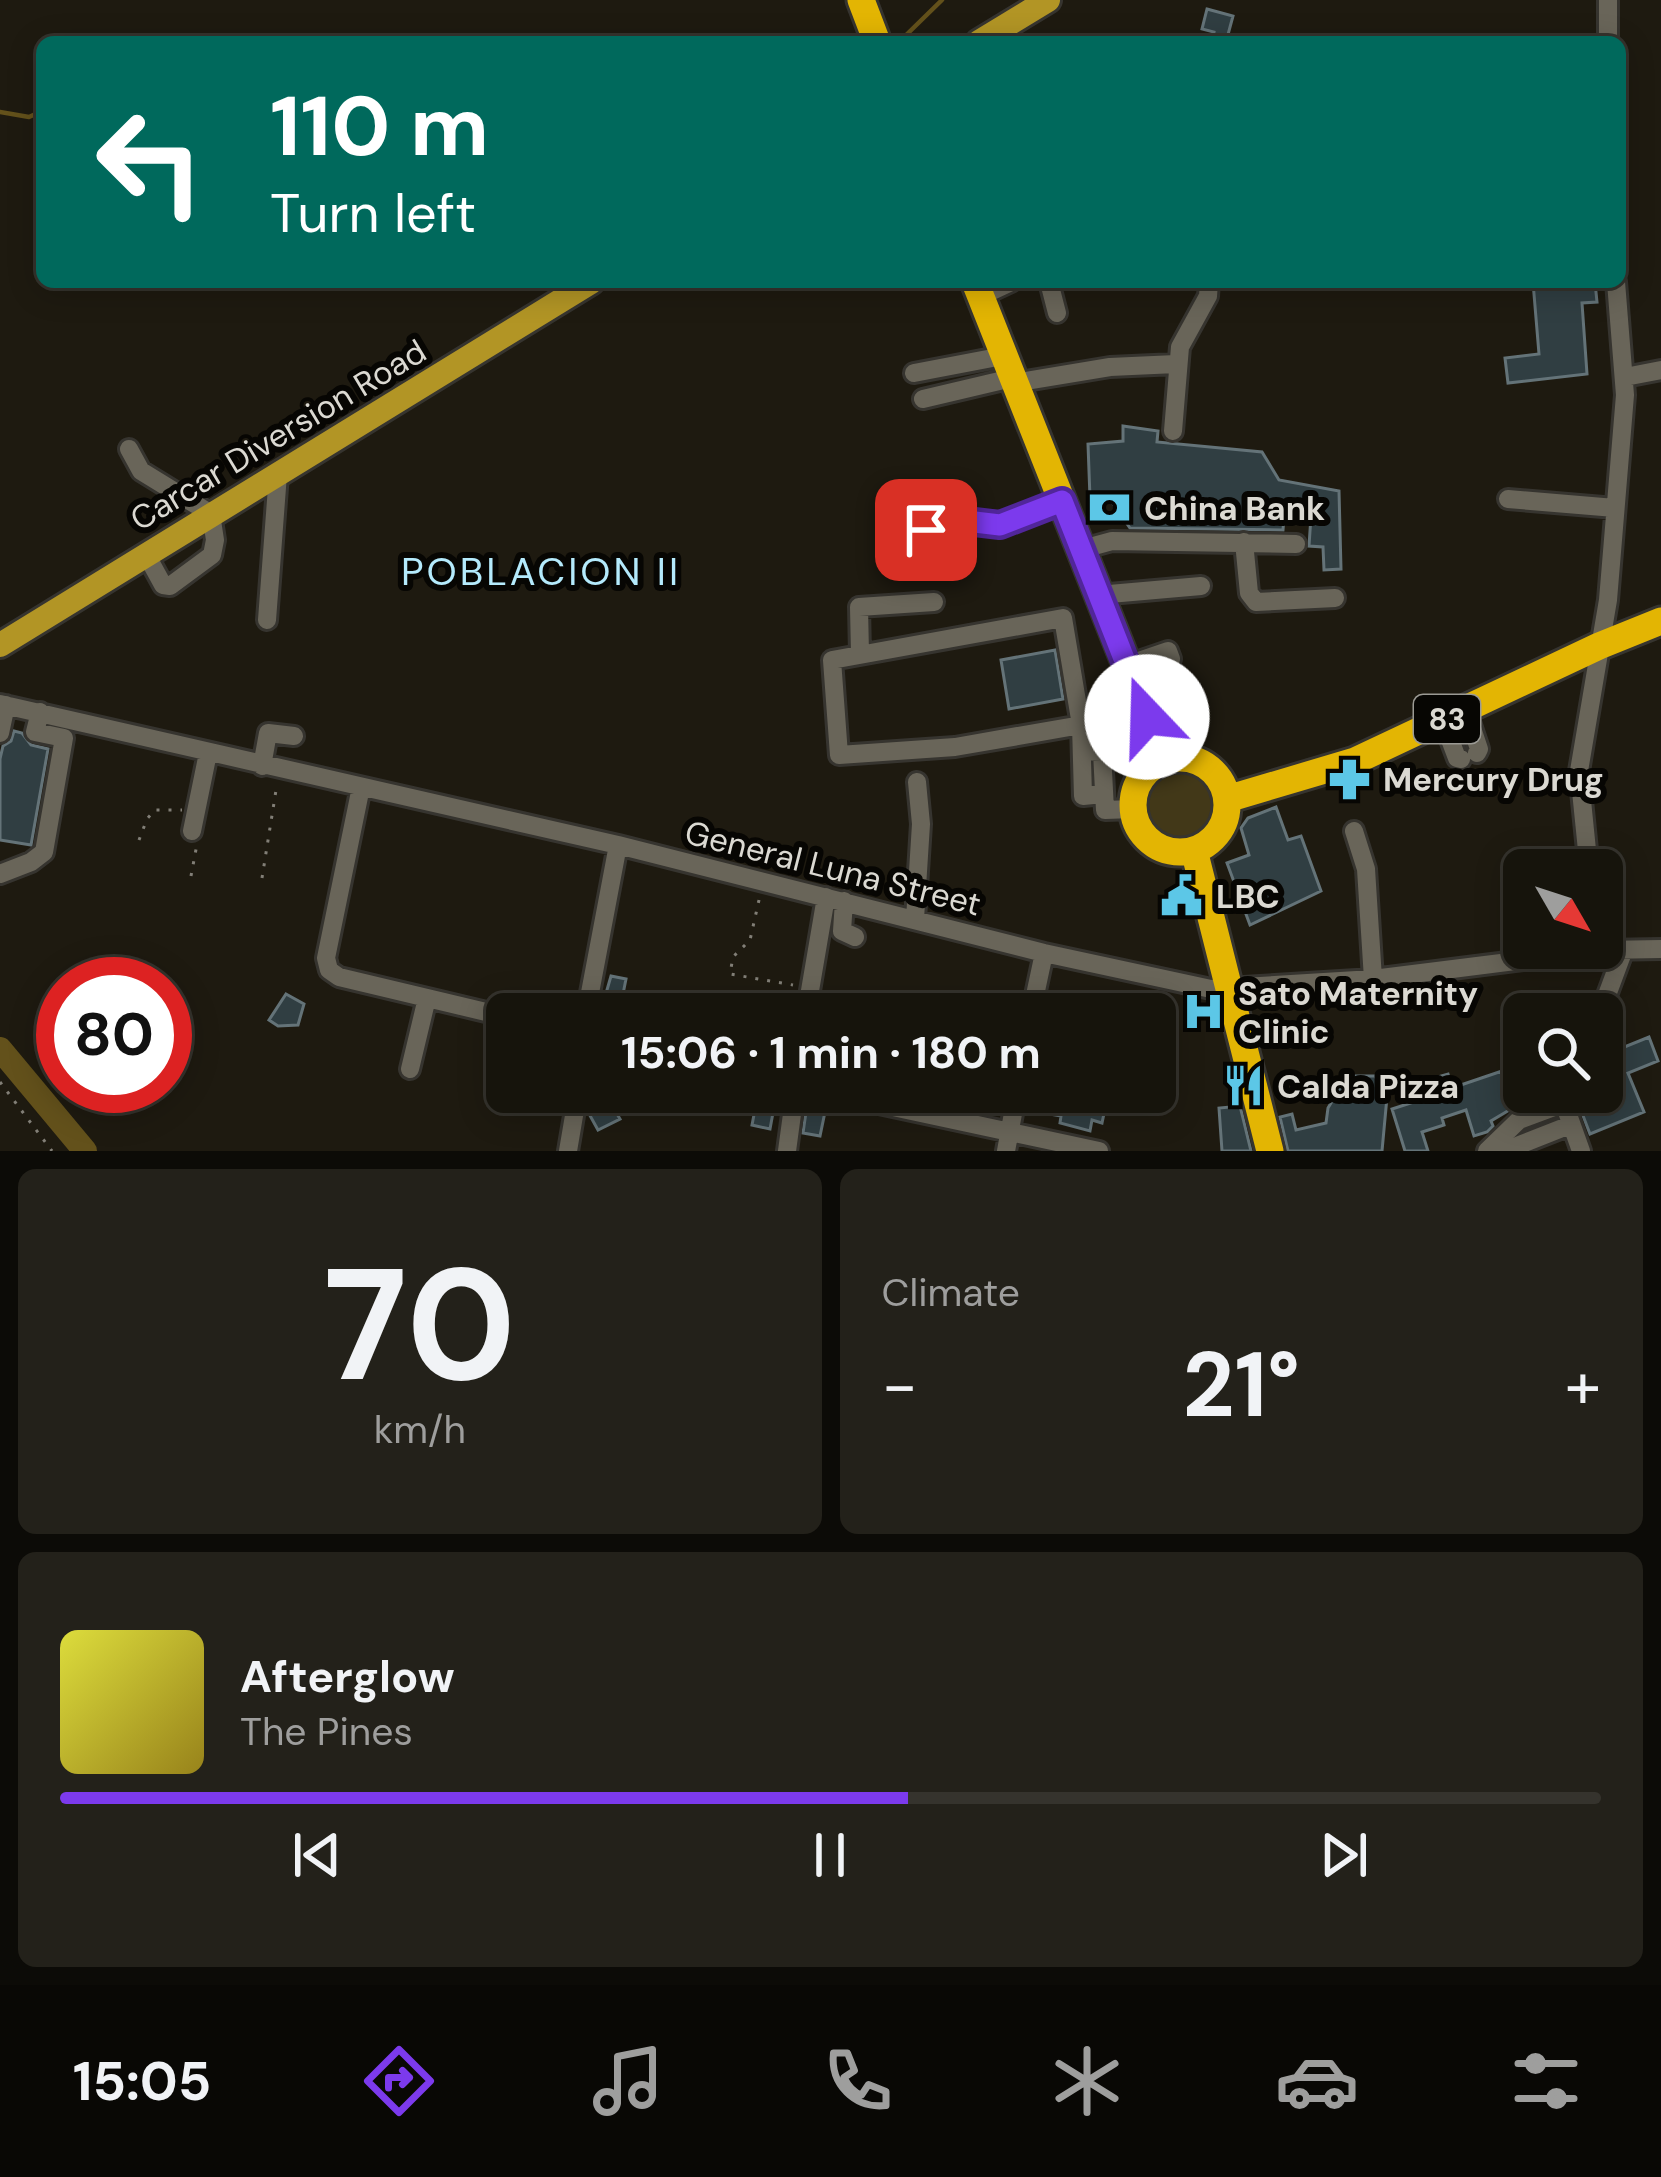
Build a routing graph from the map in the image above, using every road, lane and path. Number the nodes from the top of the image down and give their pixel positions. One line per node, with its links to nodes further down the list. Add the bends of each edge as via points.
1 (861, 0): 4 (highway)
2 (1048, 0): 5 (main road)
3 (1608, 0): 6 (street)
4 (875, 36)
5 (990, 36)
6 (1608, 36)
7 (581, 288): 21 (main road, Carcar Diversion Road)
8 (1050, 288): 12 (street)
9 (1209, 288): 13 (street)
10 (1617, 288): 17 (street)
11 (978, 289): 15 (highway)
12 (1057, 314)
13 (1176, 364): 15 (street); 19 (street)
14 (1661, 370): 17 (street)
15 (1010, 372): 16 (street); 18 (street); 23 (highway)
16 (914, 374)
17 (1624, 376): 24 (street)
18 (923, 399)
19 (1173, 430)
20 (129, 449): 25 (street, via 141,471)
21 (278, 474): 25 (main road, Carcar Diversion Road); 35 (street)
22 (1508, 500): 24 (street)
23 (1062, 501): 26 (street, via 1000,525 958,520); 29 (highway)
24 (1615, 508): 38 (street)
25 (212, 514): 30 (main road, Carcar Diversion Road); 30 (street, via 212,555 170,586)
26 (926, 530)
27 (1244, 542): 28 (street); 29 (street, via 1112,541); 33 (street, via 1256,602)
28 (1296, 544)
29 (1079, 550): 32 (highway)
30 (146, 554): 37 (main road, Carcar Diversion Road)
31 (1201, 586): 32 (street)
32 (1098, 595): 40 (highway)
33 (1335, 598)
34 (934, 602): 39 (street, via 859,607)
35 (267, 620)
36 (1661, 621): 38 (highway, 83)
37 (0, 645)
38 (1599, 646): 44 (highway, 83); 60 (street, via 1580,771)
39 (860, 654): 45 (street, via 1063,618); 45 (street, via 832,659 839,755 955,747)
40 (1127, 665): 41 (highway); 41 (street, via 1168,651 1180,685)
41 (1140, 700): 50 (highway)
42 (3, 705): 43 (street, General Luna Street); 46 (street)
43 (40, 712): 48 (street, General Luna Street); 62 (street, via 35,732 64,738 44,852)
44 (1455, 715): 49 (street, via 1479,749); 54 (highway, 83, via 1355,761)
45 (1081, 725): 55 (street, via 1093,795 1105,810)
46 (0, 733)
47 (294, 736): 51 (street, via 268,734)
48 (208, 753): 51 (street, General Luna Street); 56 (street)
49 (1469, 756)
50 (1165, 761): 54 (highway, via 1205,765); 55 (highway, via 1138,785)
51 (271, 768): 53 (street, General Luna Street); 63 (path)
52 (917, 782): 66 (street)
53 (361, 787): 59 (street, General Luna Street); 78 (street, via 328,970)
54 (1227, 799): 61 (highway, via 1220,830)
55 (1133, 809): 61 (highway, via 1149,841)
56 (194, 822): 58 (path, via 173,808 155,810)
57 (1354, 831): 72 (street, via 1366,868)
58 (139, 840)
59 (618, 845): 64 (street, General Luna Street); 75 (street)
60 (1587, 849)
61 (1194, 850): 74 (highway)
62 (0, 874)
63 (262, 878)
64 (764, 881): 65 (street, General Luna Street); 73 (path, via 750,940 730,974)
65 (835, 899): 66 (street, General Luna Street); 67 (street, via 839,926); 73 (street)
66 (915, 919): 70 (street, General Luna Street)
67 (855, 937)
68 (1661, 949): 69 (street, General Luna Street)
69 (1623, 950)
70 (1044, 952): 74 (street, General Luna Street); 77 (street)
71 (1503, 963): 72 (street, General Luna Street)
72 (1373, 979): 74 (street, General Luna Street)
73 (810, 988): 76 (street)
74 (1231, 989): 95 (highway)
75 (590, 993)
76 (809, 993)
77 (1035, 993)
78 (427, 998): 79 (street); 80 (street)
79 (486, 1012)
80 (410, 1069)
81 (0, 1082): 90 (path)
82 (574, 1113): 91 (street)
83 (792, 1113): 92 (street)
84 (927, 1113): 89 (street)
85 (1013, 1113): 89 (street)
86 (1533, 1113): 96 (street)
87 (1566, 1113): 88 (street)
88 (1570, 1125): 97 (street); 98 (street)
89 (1010, 1130): 93 (street); 94 (street)
90 (52, 1151)
91 (568, 1151)
92 (787, 1151)
93 (1006, 1151)
94 (1100, 1151)
95 (1270, 1151)
96 (1486, 1151)
97 (1504, 1151)
98 (1581, 1151)

